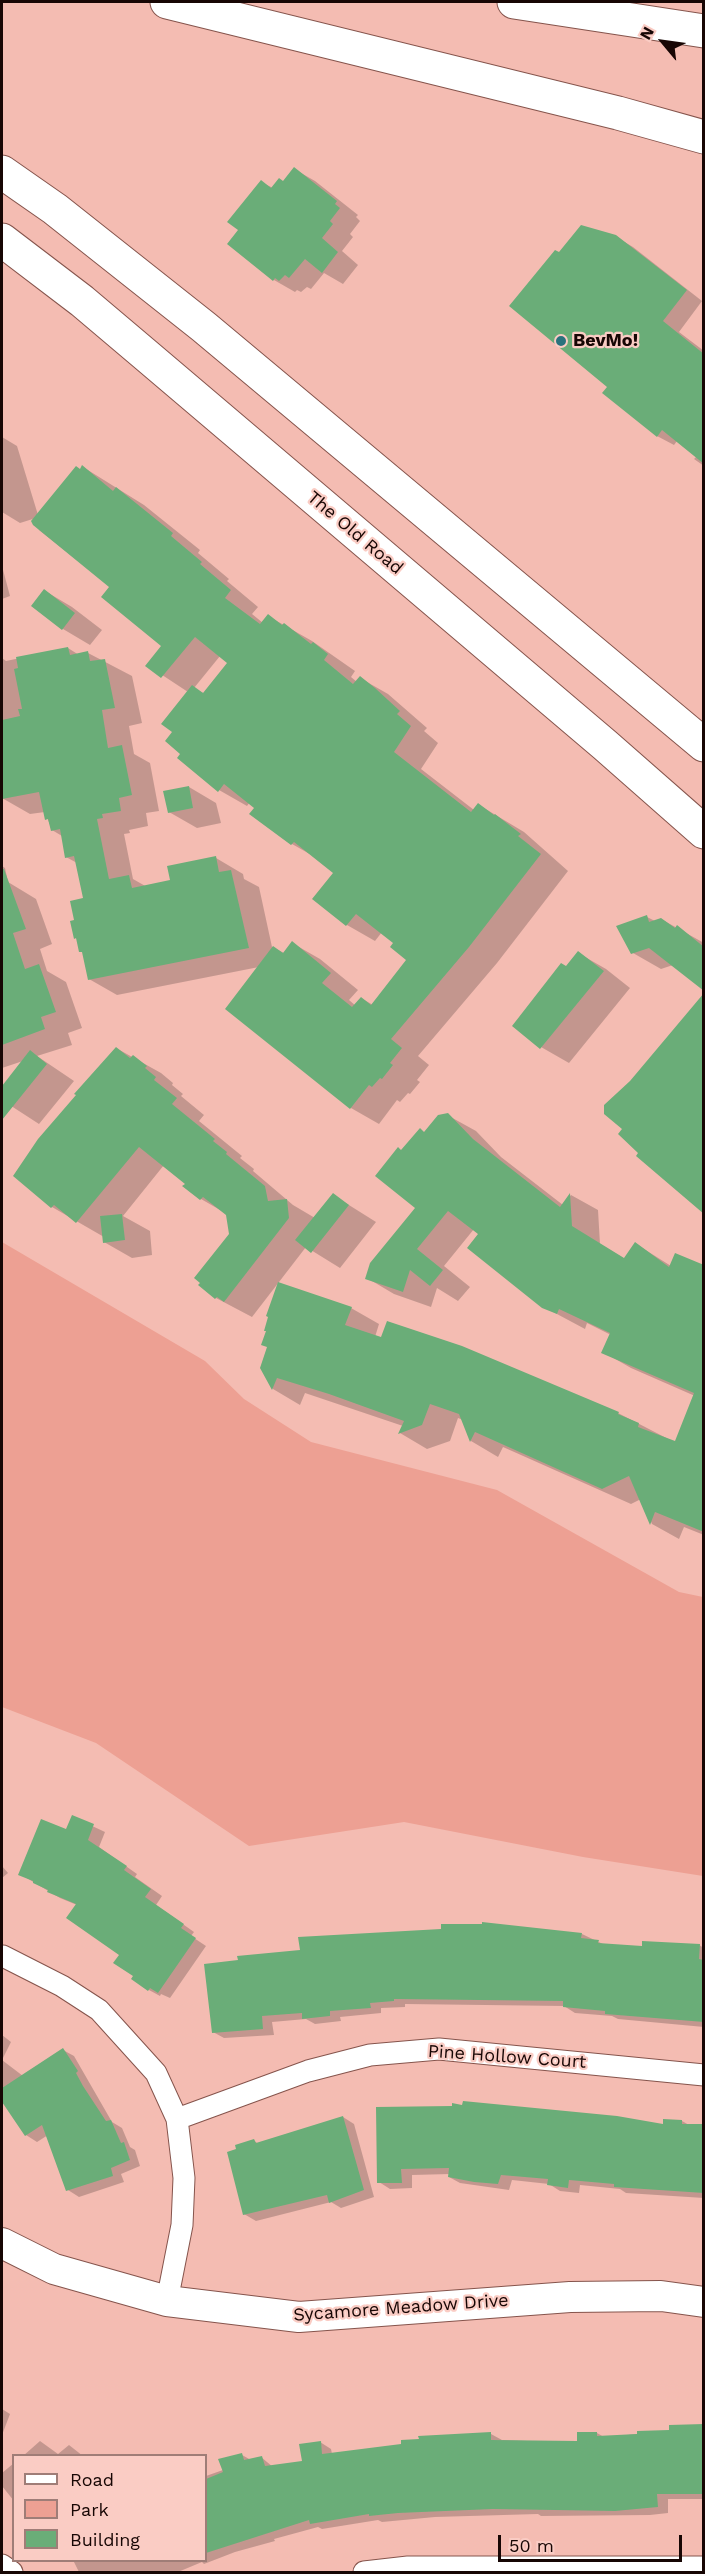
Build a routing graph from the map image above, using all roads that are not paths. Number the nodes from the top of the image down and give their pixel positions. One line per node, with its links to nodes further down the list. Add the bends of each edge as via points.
1 (167, 2): 4 (main road)
2 (514, 2): 3 (main road)
3 (704, 31)
4 (704, 137)
5 (2, 172): 7 (main road, via 195,319)
6 (2, 240): 8 (main road, The Old Road, via 156,363)
7 (704, 745)
8 (704, 832)
9 (3, 1956): 11 (street, via 99,2010 156,2073)
10 (704, 2075): 11 (street, Pine Hollow Court, via 439,2049 370,2055 308,2071)
11 (177, 2119): 13 (street, via 184,2178 183,2225)
12 (2, 2243): 13 (street, Sycamore Meadow Drive, via 54,2269)
13 (167, 2301): 14 (street, Sycamore Meadow Drive, via 299,2317 570,2296 661,2296)
14 (704, 2302)
15 (2, 2565): 17 (street)
16 (704, 2567): 18 (street, via 408,2567)
17 (12, 2572)
18 (364, 2572)

